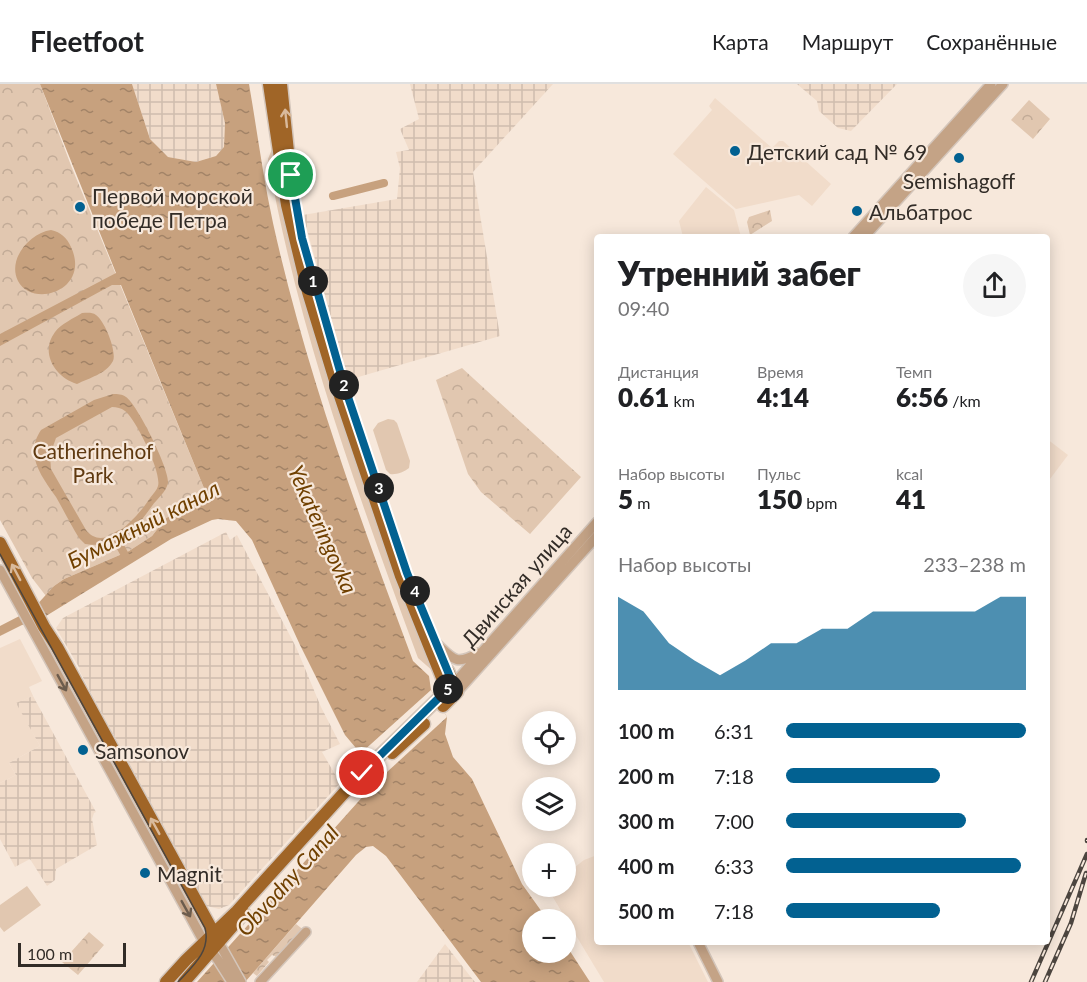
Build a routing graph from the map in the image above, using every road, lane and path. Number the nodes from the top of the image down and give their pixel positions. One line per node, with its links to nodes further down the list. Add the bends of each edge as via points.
1 (269, 84): 14 (main road, via 287,204 308,292 400,576)
2 (991, 84): 5 (street)
3 (1003, 84): 6 (street)
4 (281, 86): 12 (main road, one-way to 4, via 407,573 315,289 291,184)
5 (856, 234)
6 (867, 234)
7 (594, 525): 13 (street, Двинская улица)
8 (594, 539): 14 (street, Двинская улица)
9 (0, 543): 11 (main road, one-way to 9)
10 (0, 570): 11 (street)
11 (27, 605): 17 (main road, via 39,629 63,657)
12 (437, 644): 13 (street, via 459,661); 14 (main road)
13 (485, 649): 14 (street, Двинская улица)
14 (448, 694): 17 (main road, via 367,772)
15 (306, 932): 22 (street)
16 (700, 945): 23 (street)
17 (215, 947): 18 (main road); 19 (main road); 20 (street); 21 (street)
18 (166, 982)
19 (184, 982)
20 (232, 982)
21 (241, 982)
22 (260, 982)
23 (718, 982)

